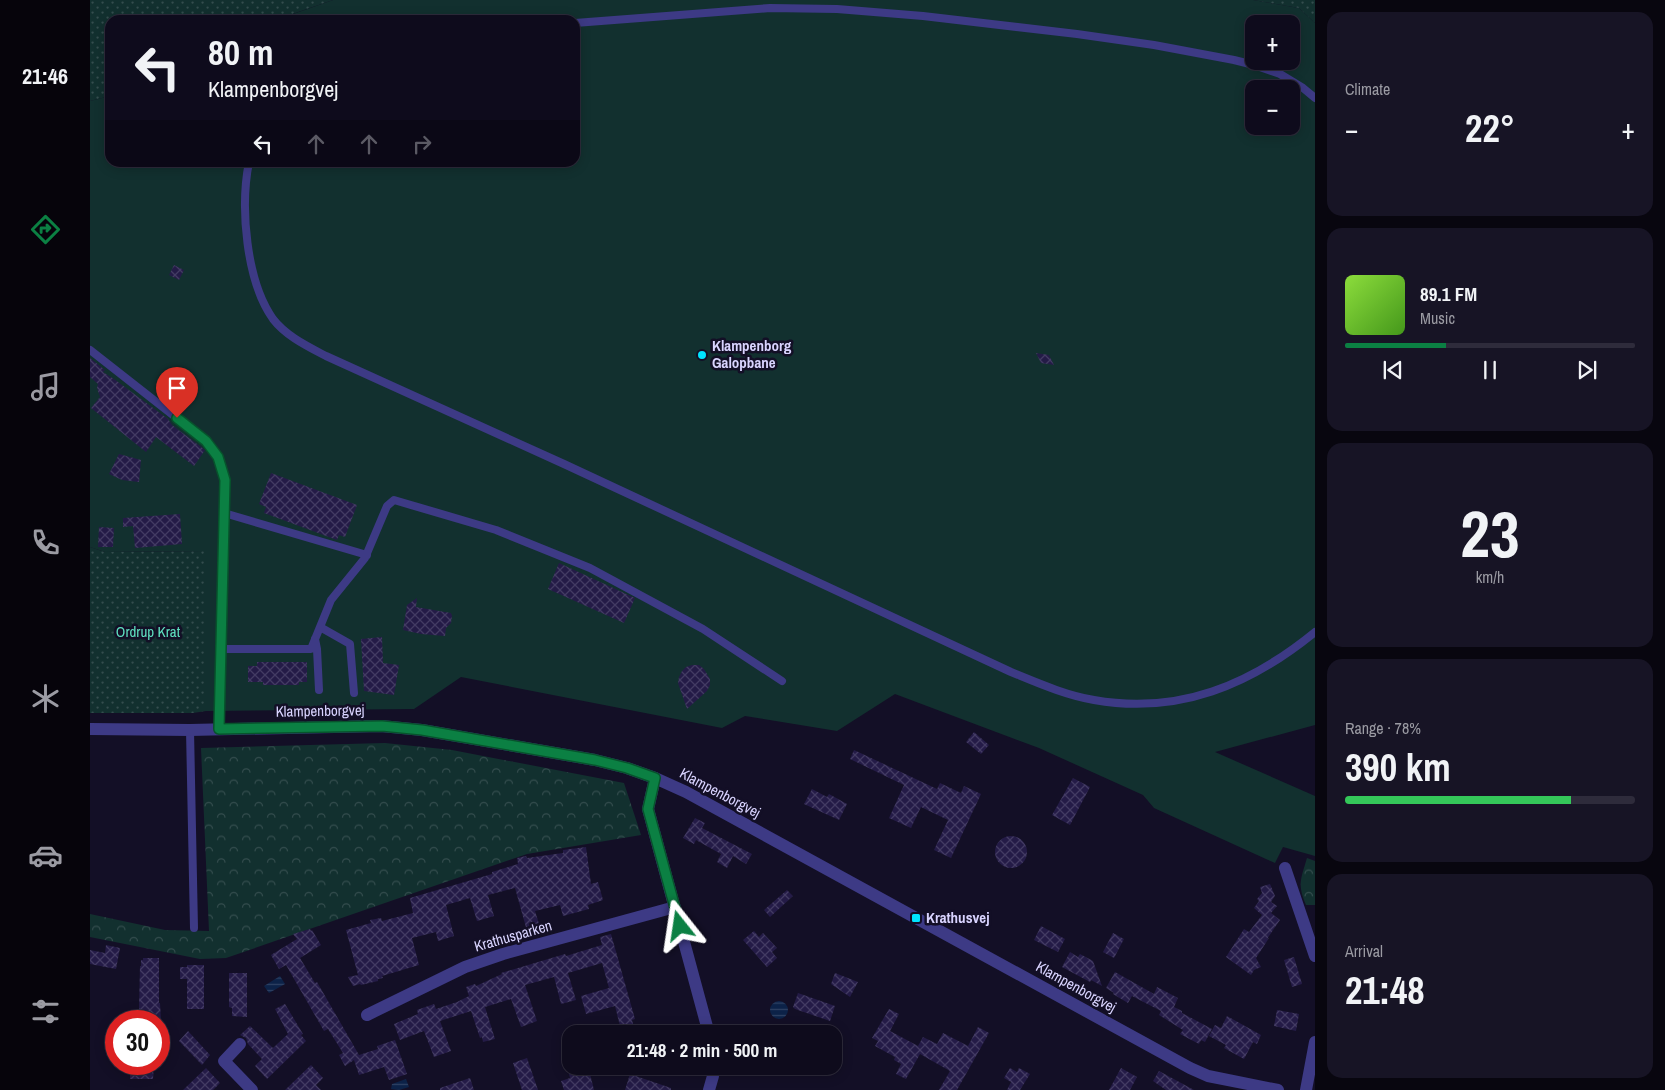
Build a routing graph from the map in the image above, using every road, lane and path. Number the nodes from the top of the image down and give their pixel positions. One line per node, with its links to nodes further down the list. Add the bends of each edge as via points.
1 (580, 23): 2 (lane, via 770,8 923,16 1154,45 1240,62 1280,74)
2 (1315, 98)
3 (248, 167): 8 (lane, via 245,221 252,265 268,310 292,337 326,356 1011,672 1092,700 1127,704 1170,701 1215,692 1258,672)
4 (90, 350): 5 (lane, via 206,441 218,457 225,480)
5 (224, 513): 6 (lane); 10 (lane)
6 (367, 555): 7 (lane, via 331,600); 11 (lane, via 387,506 394,500 496,530 590,568 703,629)
7 (320, 627): 9 (lane); 13 (lane, via 350,644)
8 (1315, 632)
9 (315, 640): 10 (lane, via 311,648); 12 (lane)
10 (221, 649): 15 (lane)
11 (782, 681)
12 (319, 690)
13 (354, 693)
14 (90, 729): 16 (street, Klampenborgvej)
15 (219, 729): 16 (street, Klampenborgvej); 17 (street, Klampenborgvej, via 382,726 422,730 595,760)
16 (190, 730): 20 (lane)
17 (655, 778): 19 (street, via 648,809); 27 (street, Klampenborgvej, via 1190,1068)
18 (1285, 868): 21 (street)
19 (675, 907): 22 (street, Krathusparken, via 465,967); 23 (street)
20 (194, 928)
21 (1315, 956)
22 (368, 1015)
23 (707, 1025)
24 (1315, 1042): 31 (street)
25 (240, 1044): 28 (street, via 224,1061)
26 (713, 1075): 29 (street)
27 (1232, 1086): 30 (street, Klampenborgvej)
28 (252, 1090)
29 (709, 1090)
30 (1278, 1090)
31 (1306, 1090)

